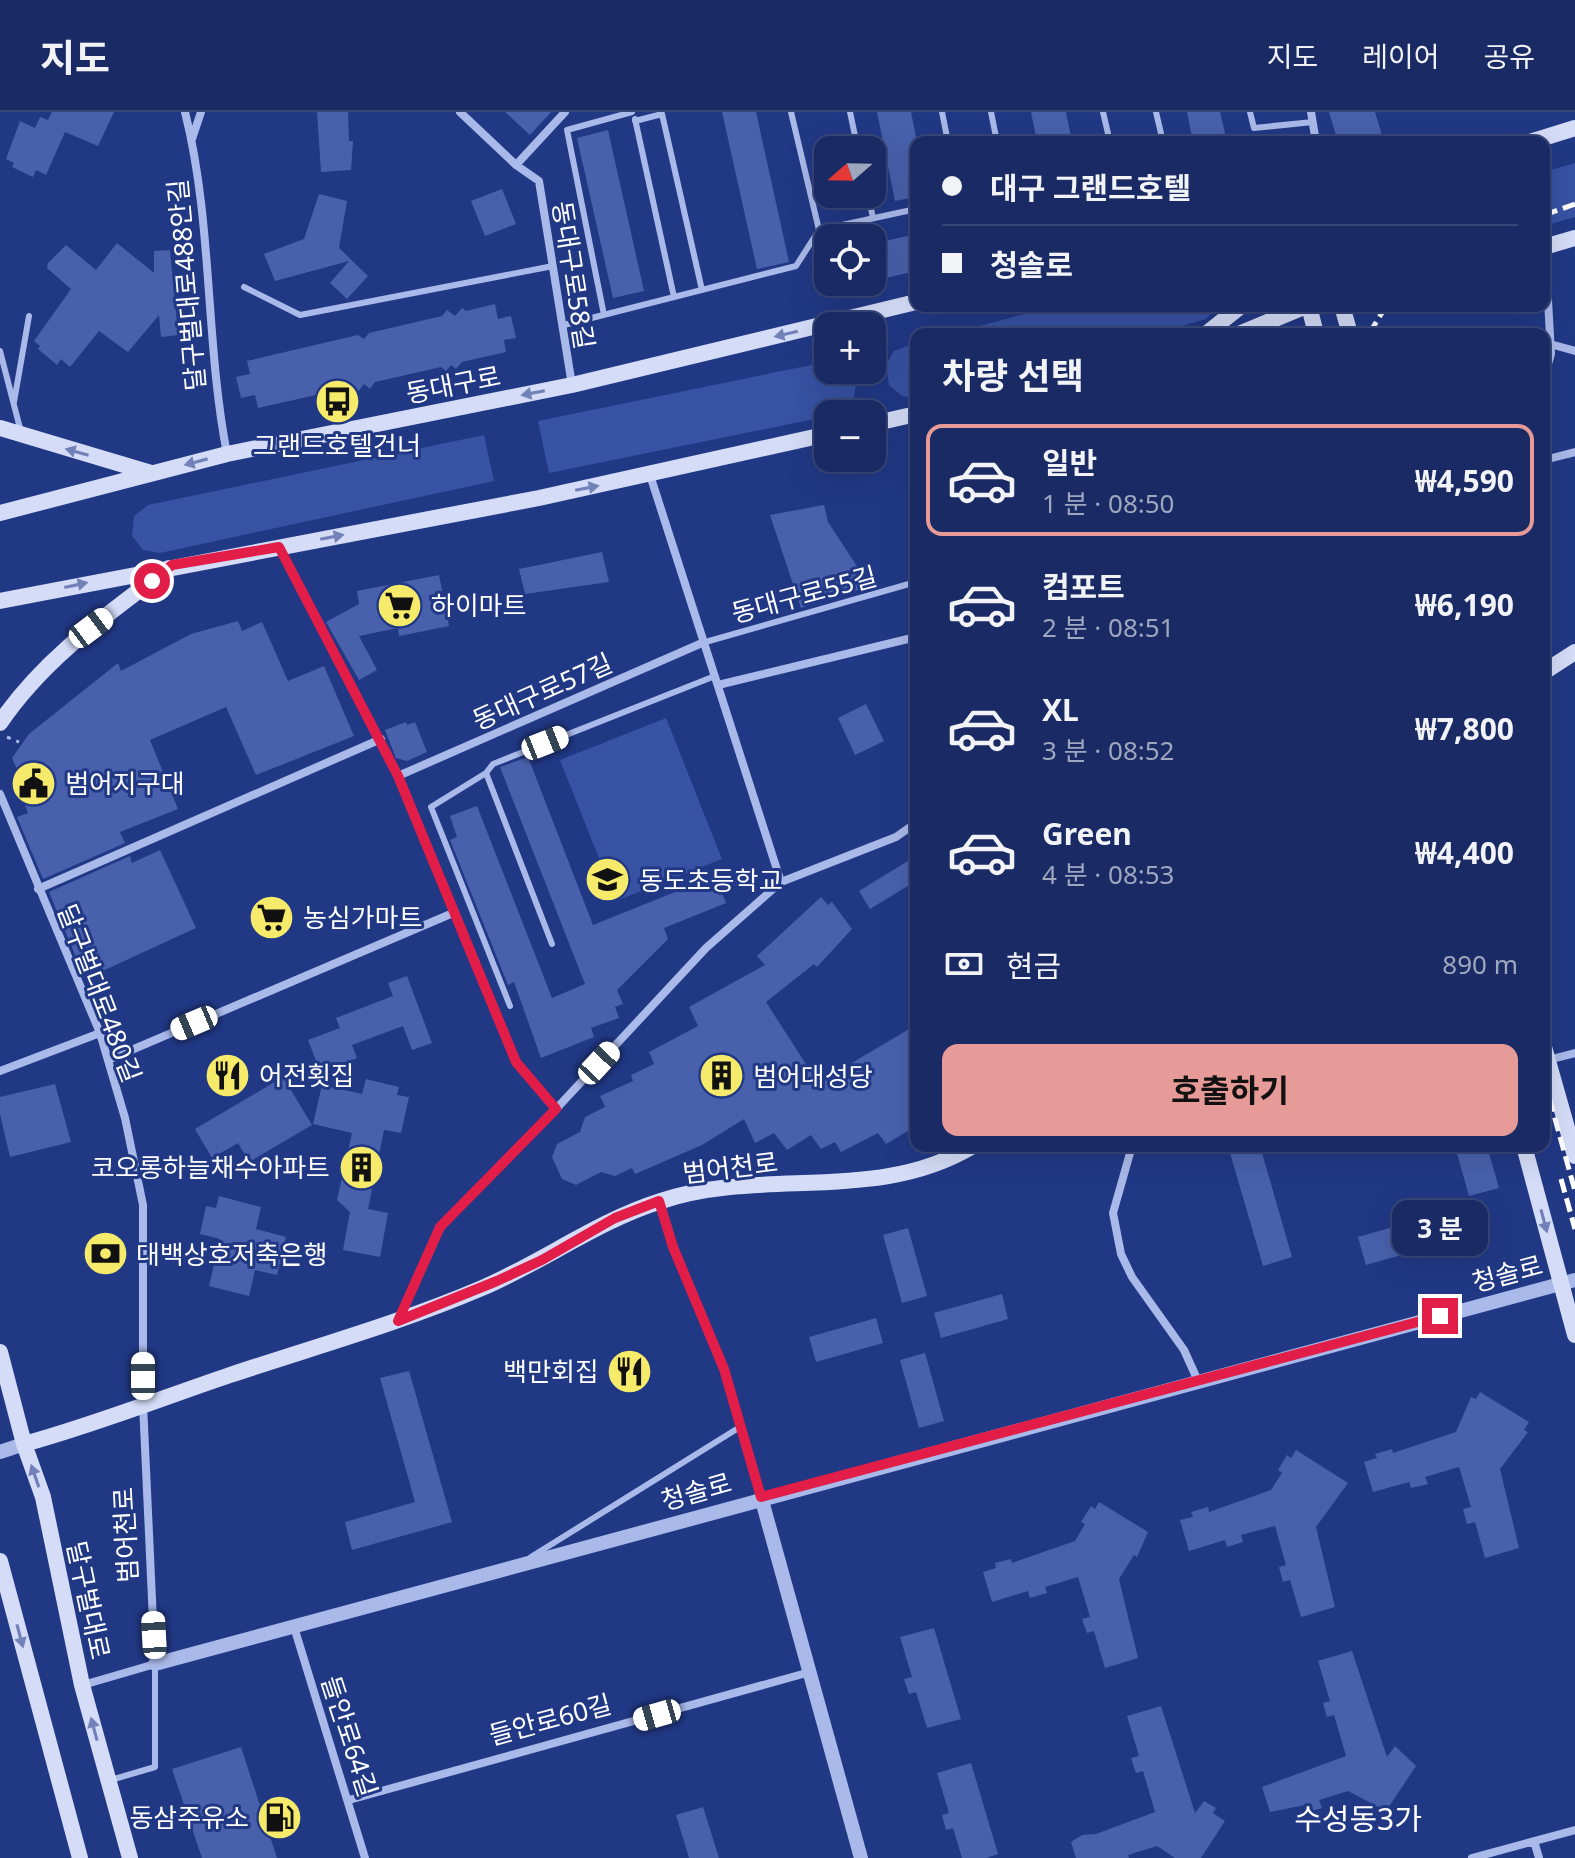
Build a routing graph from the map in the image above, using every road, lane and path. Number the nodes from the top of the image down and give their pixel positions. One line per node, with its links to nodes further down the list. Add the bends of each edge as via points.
1 (185, 112): 25 (street, 달구벌대로488안길)
2 (201, 112): 25 (street)
3 (460, 112): 26 (street, 동대구로58길)
4 (565, 112): 26 (street)
5 (633, 112): 15 (lane); 42 (lane, via 567,130)
6 (791, 112): 30 (lane)
7 (850, 112): 18 (lane)
8 (942, 112): 19 (lane)
9 (991, 112): 20 (lane)
10 (1103, 112): 21 (lane)
11 (1156, 112): 22 (lane)
12 (1250, 112): 16 (lane, via 1254,128)
13 (1311, 112): 16 (street)
14 (662, 113): 15 (lane); 37 (lane)
15 (635, 121): 38 (lane)
16 (1313, 122): 23 (street)
17 (1575, 128): 24 (main road)
18 (855, 136)
19 (947, 136)
20 (996, 136)
21 (1109, 136)
22 (1162, 136)
23 (1315, 136)
24 (1549, 136)
25 (192, 140): 58 (street, 달구벌대로488안길, via 215,393)
26 (516, 165): 35 (street, 동대구로58길, via 539,181)
27 (871, 208): 29 (lane)
28 (910, 210): 29 (lane)
29 (873, 218): 31 (lane)
30 (818, 224)
31 (846, 224)
32 (814, 238): 37 (lane, via 796,266)
33 (1575, 238): 34 (main road)
34 (1550, 245)
35 (553, 266): 36 (lane, via 300,315); 44 (street, 동대구로58길)
36 (244, 287)
37 (702, 290): 38 (lane)
38 (674, 297): 42 (lane)
39 (910, 303): 50 (main road, 동대구로, one-way to 50)
40 (1234, 312): 45 (main road)
41 (1293, 312): 46 (main road)
42 (604, 315): 44 (lane)
43 (29, 316): 51 (lane)
44 (564, 325): 50 (street, 동대구로58길)
45 (1214, 328)
46 (1254, 328)
47 (1550, 344): 49 (street)
48 (0, 351): 51 (lane)
49 (1575, 351)
50 (572, 385): 58 (main road, 동대구로, one-way to 58)
51 (14, 402): 55 (lane)
52 (910, 415): 53 (main road)
53 (886, 421)
54 (0, 428): 55 (main road)
55 (22, 435): 60 (main road, one-way to 55)
56 (814, 437): 61 (main road)
57 (1575, 452): 59 (street)
58 (227, 454): 60 (main road, 동대구로, one-way to 60)
59 (1550, 458)
60 (152, 473): 62 (main road, 동대구로)
61 (650, 475): 63 (main road, one-way to 61); 68 (street)
62 (0, 513)
63 (279, 547): 64 (main road); 73 (street)
64 (172, 565): 66 (main road, one-way to 64); 72 (main road, via 70,644 25,686)
65 (910, 584): 68 (lane, 동대구로55길)
66 (0, 601)
67 (910, 638): 71 (street)
68 (702, 643): 71 (street); 75 (street, 동대구로57길)
69 (1575, 652): 70 (main road)
70 (1550, 668)
71 (716, 681): 74 (lane, via 493,764); 78 (street)
72 (0, 723)
73 (381, 739): 75 (street); 79 (street)
74 (486, 773): 80 (lane, via 431,807); 82 (lane)
75 (398, 776): 81 (street)
76 (0, 794): 79 (street, 달구벌대로480길)
77 (910, 827): 78 (street)
78 (781, 882): 90 (street, via 706,948)
79 (38, 889): 84 (street, 달구벌대로480길)
80 (473, 913): 81 (lane); 83 (lane)
81 (455, 917): 87 (street); 90 (street, via 516,1062)
82 (552, 944)
83 (510, 1006)
84 (100, 1033): 87 (street, 달구벌대로480길); 89 (street)
85 (1550, 1053): 86 (street)
86 (1575, 1053)
87 (108, 1060): 101 (street, 달구벌대로480길, via 143,1205)
88 (1550, 1067): 94 (main road)
89 (0, 1071)
90 (556, 1109): 97 (street, via 440,1227)
91 (958, 1152): 95 (main road, 범어천로, via 878,1180 708,1188)
92 (1130, 1152): 100 (street, via 1113,1213 1121,1254 1184,1350)
93 (1526, 1152): 96 (main road, one-way to 96)
94 (1575, 1156)
95 (659, 1201): 97 (main road, 범어천로, via 615,1218 492,1283); 102 (street, via 724,1369)
96 (1568, 1282): 98 (main road); 100 (street, 청솔로)
97 (398, 1321): 101 (main road, 범어천로)
98 (1575, 1335)
99 (0, 1352): 103 (main road, 달구벌대로)
100 (1198, 1381): 105 (street, 청솔로)
101 (143, 1404): 103 (main road, 범어천로); 109 (street, 범어천로)
102 (740, 1427): 105 (street); 107 (lane)
103 (24, 1444): 104 (street, 범어천로); 111 (main road, 달구벌대로, one-way to 103, via 43,1497)
104 (0, 1452)
105 (761, 1497): 107 (street, 청솔로); 110 (street)
106 (0, 1561): 116 (main road, one-way to 116)
107 (517, 1565): 108 (street, 청솔로)
108 (294, 1627): 109 (street, 청솔로); 113 (street, 들안로64길)
109 (155, 1664): 111 (street); 112 (lane, via 155,1767)
110 (810, 1672): 113 (street, 들안로60길); 119 (street)
111 (82, 1685): 112 (main road, 달구벌대로, one-way to 111)
112 (107, 1781): 117 (main road, 달구벌대로)
113 (349, 1800): 118 (street, 들안로64길)
114 (1575, 1830): 115 (street)
115 (1534, 1841): 120 (street); 121 (street)
116 (80, 1858)
117 (130, 1858)
118 (365, 1858)
119 (861, 1858)
120 (1472, 1858)
121 (1539, 1858)

